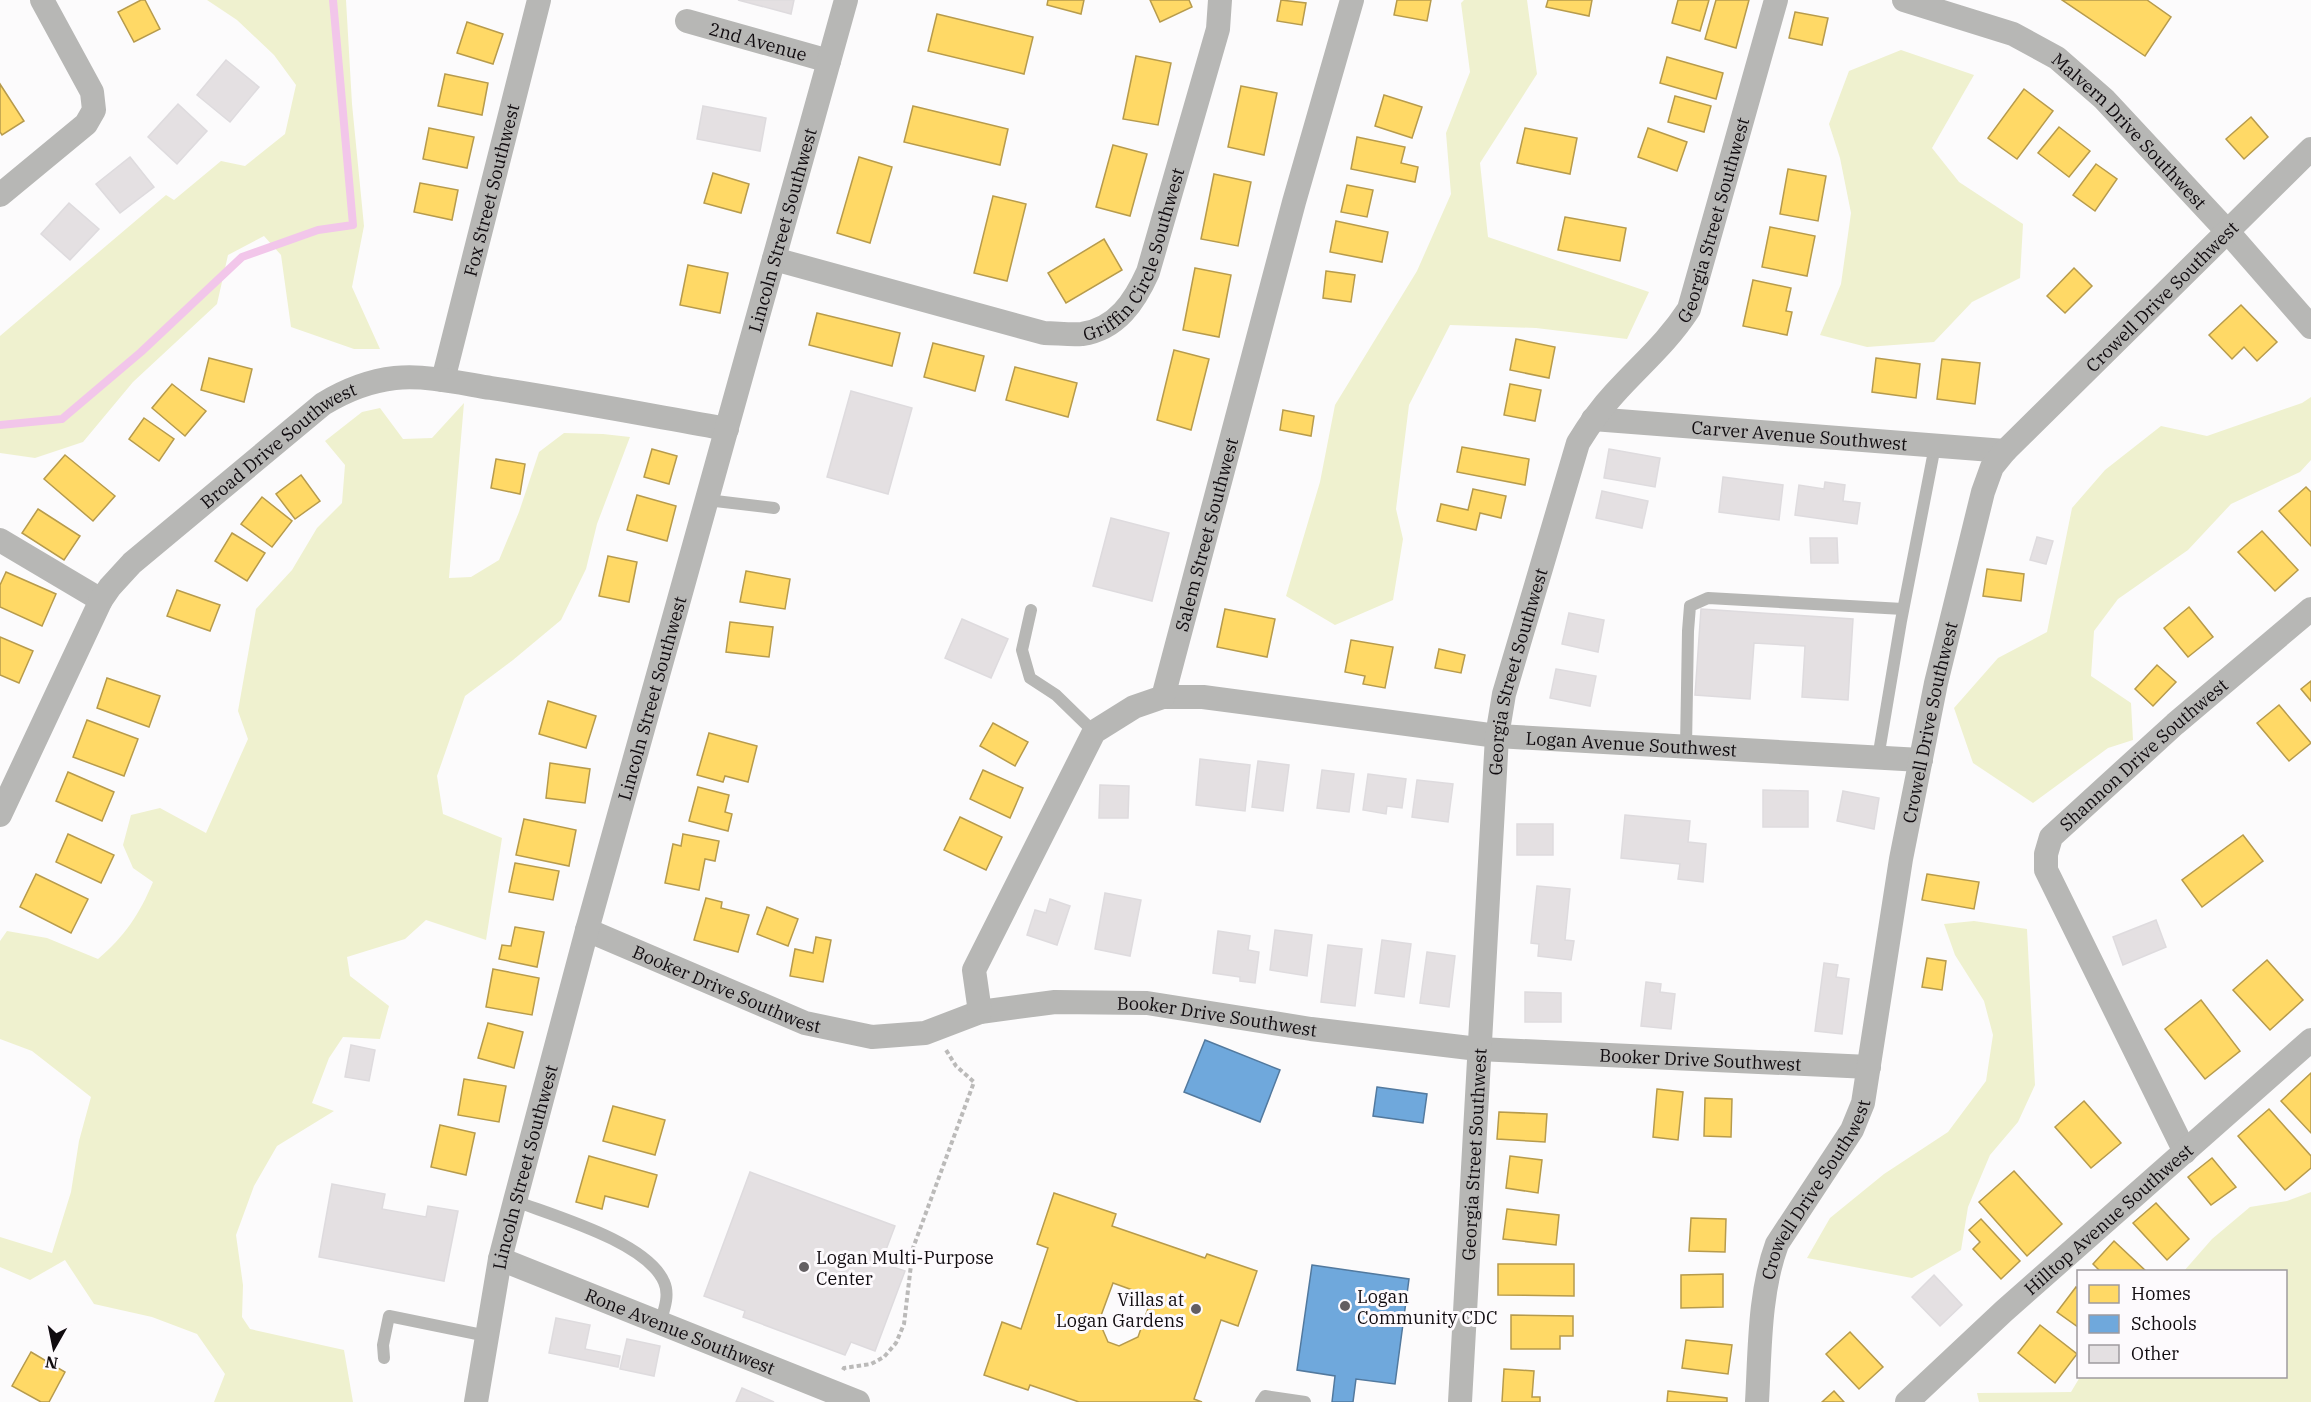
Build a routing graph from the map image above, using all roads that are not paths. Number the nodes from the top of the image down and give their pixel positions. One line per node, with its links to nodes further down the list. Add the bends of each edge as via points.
1 (42, 0): 11 (street, via 92,92 94,110 86,124)
2 (539, 0): 15 (street, Fox Street Southwest)
3 (846, 0): 9 (street, Lincoln Street Southwest)
4 (1220, 0): 13 (street, Griffin Circle Southwest, via 1218,29 1148,272 1123,314 1101,328 1082,334 1044,333)
5 (1352, 0): 27 (street, Salem Street Southwest, via 1294,202)
6 (1776, 0): 16 (street, Georgia Street Southwest, via 1689,309 1672,334)
7 (1904, 0): 12 (street, Malvern Drive Southwest, via 1981,22 2057,57 2104,99)
8 (687, 21): 9 (street, 2nd Avenue)
9 (829, 61): 13 (street, Lincoln Street Southwest)
10 (2311, 149): 12 (street, Crowell Drive Southwest)
11 (0, 195)
12 (2227, 231): 14 (street, Malvern Drive Southwest); 19 (street, Crowell Drive Southwest)
13 (774, 259): 17 (street, Lincoln Street Southwest)
14 (2311, 327)
15 (443, 380): 17 (street, Broad Drive Southwest); 23 (street, Broad Drive Southwest, via 398,377 371,381 323,404 132,562)
16 (1593, 419): 18 (street, Carver Avenue Southwest); 29 (street, Georgia Street Southwest, via 1578,443 1504,694)
17 (727, 429): 20 (street, Lincoln Street Southwest)
18 (1935, 446): 19 (street, Carver Avenue Southwest); 24 (lane)
19 (2005, 451): 32 (street, Crowell Drive Southwest, via 1992,467 1983,492)
20 (707, 500): 21 (lane); 34 (street, Lincoln Street Southwest)
21 (774, 508)
22 (0, 540): 23 (street)
23 (101, 600): 33 (street, Broad Drive Southwest)
24 (1903, 609): 30 (lane, via 1708,598 1690,606); 31 (lane)
25 (2311, 609): 39 (street, Shannon Drive Southwest, via 2175,724 2051,837 2046,854 2046,870)
26 (1031, 610): 28 (lane, via 1022,650 1030,678 1056,695)
27 (1163, 697): 28 (street, via 1134,707); 29 (street, Logan Avenue Southwest, via 1203,697)
28 (1094, 732): 35 (street, via 974,970)
29 (1497, 736): 30 (street, Logan Avenue Southwest); 37 (street, Georgia Street Southwest)
30 (1686, 747): 31 (street, Logan Avenue Southwest)
31 (1878, 758): 32 (street, Logan Avenue Southwest)
32 (1921, 760): 38 (street, Crowell Drive Southwest, via 1901,859)
33 (0, 815)
34 (586, 930): 35 (street, Booker Drive Southwest, via 805,1023 872,1037 925,1033); 40 (street, Lincoln Street Southwest)
35 (980, 1012): 37 (street, Booker Drive Southwest, via 1055,1002 1147,1003)
36 (2311, 1040): 39 (street, Hilltop Avenue Southwest)
37 (1478, 1050): 38 (street, Booker Drive Southwest); 49 (street, Georgia Street Southwest)
38 (1869, 1067): 50 (street, Crowell Drive Southwest, via 1863,1103 1852,1130 1777,1244 1770,1265 1761,1330)
39 (2185, 1152): 51 (street, Hilltop Avenue Southwest)
40 (515, 1201): 41 (street, Lincoln Street Southwest); 42 (lane, via 638,1252 656,1268 665,1283 667,1301)
41 (500, 1259): 42 (street, Rone Avenue Southwest); 43 (street, Lincoln Street Southwest)
42 (660, 1323): 46 (street, Rone Avenue Southwest)
43 (487, 1336): 44 (lane, via 388,1316); 45 (street, Lincoln Street Southwest)
44 (384, 1358)
45 (476, 1402)
46 (858, 1402)
47 (1262, 1402): 48 (lane, via 1265,1396)
48 (1305, 1402)
49 (1460, 1402)
50 (1757, 1402)
51 (1907, 1402)

